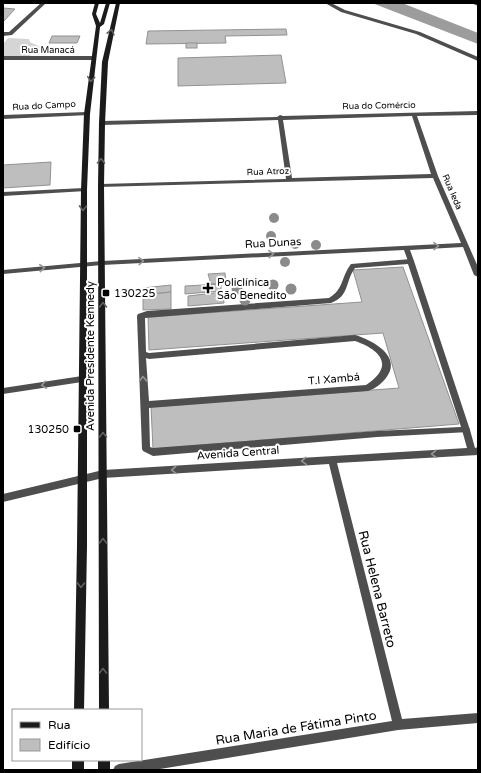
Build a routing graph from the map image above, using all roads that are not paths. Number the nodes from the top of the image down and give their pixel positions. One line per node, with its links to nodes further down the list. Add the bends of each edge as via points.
1 (44, 3): 9 (street, via 10,34)
2 (97, 3): 8 (main road, Avenida Presidente Kennedy, via 94,14)
3 (108, 3): 8 (main road, Avenida Presidente Kennedy, via 102,24)
4 (118, 3): 18 (main road, Avenida Presidente Kennedy, one-way to 4, via 105,62)
5 (327, 3): 12 (street, via 343,11 418,33)
6 (473, 3): 7 (street)
7 (478, 6)
8 (98, 26): 11 (main road, Avenida Presidente Kennedy)
9 (3, 34)
10 (3, 58): 11 (street, Rua Manacá)
11 (93, 58): 14 (main road, Avenida Presidente Kennedy, one-way to 14)
12 (478, 59)
13 (478, 113): 15 (street, Rua do Comércio)
14 (87, 114): 16 (street, Rua do Campo); 22 (main road, Avenida Presidente Kennedy)
15 (414, 115): 17 (street, Rua do Comércio); 19 (street, Rua Ieda)
16 (3, 117)
17 (280, 117): 18 (street, Rua do Comércio); 20 (street)
18 (102, 123): 21 (main road, Avenida Presidente Kennedy, one-way to 18)
19 (435, 176): 20 (street, Rua Atroz); 24 (street, Rua Ieda)
20 (289, 180): 21 (street, Rua Atroz)
21 (100, 186): 27 (main road, Avenida Presidente Kennedy)
22 (84, 190): 23 (street); 28 (main road, Avenida Presidente Kennedy, one-way to 28)
23 (3, 194)
24 (465, 245): 25 (street, Rua Dunas, one-way to 24); 30 (street, Rua Ieda)
25 (406, 248): 26 (street); 27 (street, Rua Dunas, one-way to 25)
26 (411, 261): 31 (street, via 353,266 348,272 344,289 339,296 331,300 141,316); 35 (street)
27 (102, 263): 28 (street, Rua Dunas); 38 (main road, Avenida Presidente Kennedy, one-way to 27)
28 (82, 265): 29 (street, Rua Dunas, one-way to 28); 32 (main road, Avenida Presidente Kennedy)
29 (3, 272)
30 (478, 275)
31 (142, 354): 34 (street, one-way to 31); 34 (street, T.I Xambá, via 149,356 355,338 374,345 386,360 384,377 368,388)
32 (82, 380): 33 (street, one-way to 33); 39 (main road, Avenida Presidente Kennedy)
33 (3, 391)
34 (145, 405): 35 (street, via 146,449 153,452 377,434)
35 (466, 430): 36 (street)
36 (475, 451): 37 (street, Avenida Central, one-way to 37)
37 (332, 459): 38 (street, Avenida Central, one-way to 38); 44 (street, Rua Helena Barreto)
38 (103, 474): 39 (street, Avenida Central); 42 (main road, Avenida Presidente Kennedy, one-way to 38)
39 (81, 481): 40 (street, Avenida Central); 41 (main road, Avenida Presidente Kennedy, one-way to 41)
40 (3, 498)
41 (79, 709)
42 (104, 709)
43 (478, 718): 44 (street, Rua Maria de Fátima Pinto)
44 (398, 725): 45 (street, Rua Maria de Fátima Pinto)
45 (119, 770)

